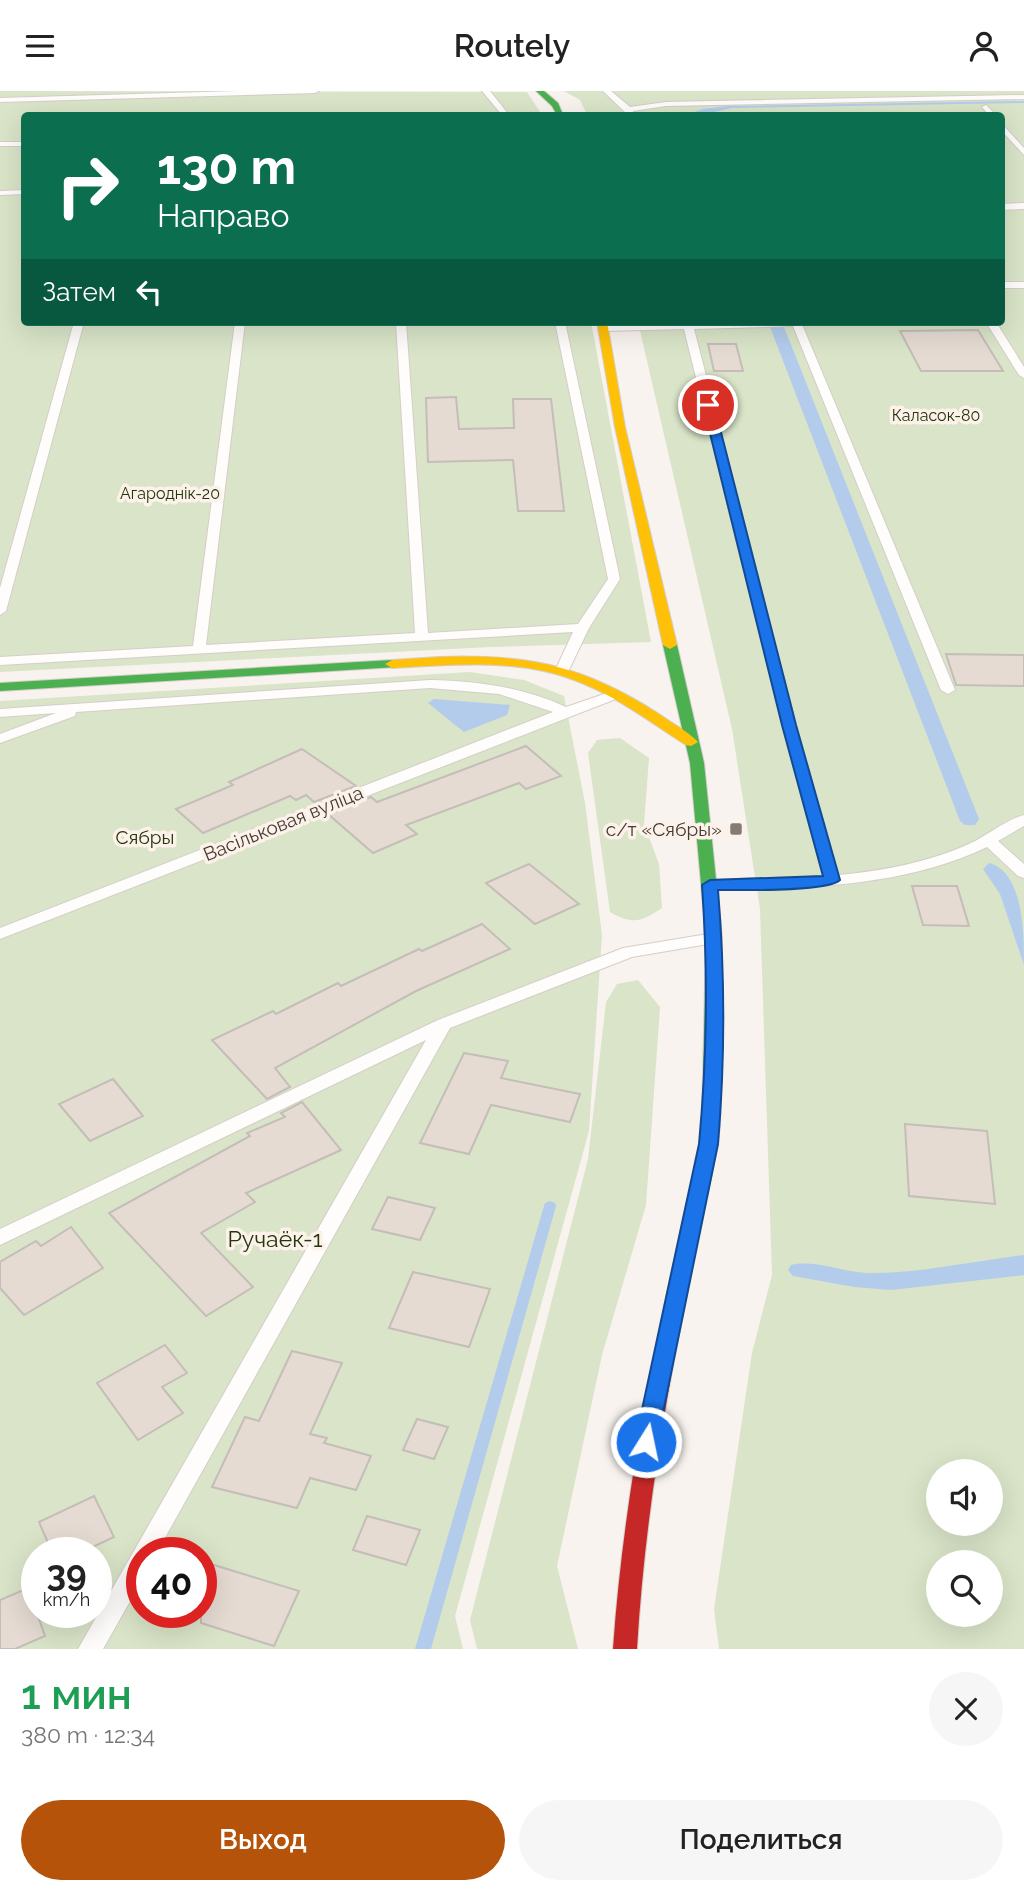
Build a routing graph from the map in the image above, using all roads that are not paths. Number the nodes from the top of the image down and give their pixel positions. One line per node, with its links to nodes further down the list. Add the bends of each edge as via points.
1 (315, 91): 6 (lane)
2 (486, 91): 9 (lane)
3 (540, 91): 10 (street)
4 (607, 91): 11 (lane)
5 (1024, 97): 11 (lane, via 677,104)
6 (0, 100)
7 (986, 107): 8 (lane); 12 (lane); 13 (lane)
8 (1024, 107)
9 (504, 112)
10 (558, 112)
11 (629, 112)
12 (781, 112)
13 (990, 112)
14 (1005, 130): 17 (lane)
15 (21, 143): 16 (lane)
16 (0, 144)
17 (1024, 153)
18 (21, 192): 19 (lane)
19 (0, 193)
20 (21, 198): 21 (lane)
21 (0, 199)
22 (1024, 206): 23 (lane)
23 (1005, 207)
24 (1005, 285): 25 (lane)
25 (1024, 285)
26 (78, 326): 35 (lane)
27 (240, 326): 38 (lane)
28 (401, 326): 37 (lane)
29 (562, 326): 36 (lane, via 614,579)
30 (603, 326): 48 (street, via 620,427)
31 (689, 326): 52 (lane)
32 (799, 326): 42 (lane)
33 (993, 326): 34 (lane)
34 (1024, 375)
35 (0, 611)
36 (582, 628): 37 (lane); 40 (lane)
37 (422, 638): 38 (lane)
38 (200, 650): 39 (lane)
39 (0, 661)
40 (562, 671): 41 (street, via 478,661 322,666); 43 (street)
41 (0, 688)
42 (948, 690)
43 (616, 694): 45 (lane, Васільковая вуліца); 48 (street)
44 (87, 708): 45 (lane, via 460,684 520,693); 46 (lane); 47 (lane)
45 (565, 712): 54 (lane, Васільковая вуліца)
46 (0, 713)
47 (0, 739)
48 (691, 742): 53 (street)
49 (1024, 820): 50 (lane)
50 (988, 841): 51 (lane); 52 (lane, via 937,860)
51 (1024, 873)
52 (832, 880): 53 (lane)
53 (710, 885): 55 (street)
54 (0, 934)
55 (714, 938): 56 (lane, via 629,952); 61 (street, via 709,1144 635,1509)
56 (444, 1024): 57 (lane); 58 (lane)
57 (0, 1238)
58 (153, 1537)
59 (126, 1585): 60 (lane)
60 (90, 1649)
61 (625, 1649)

